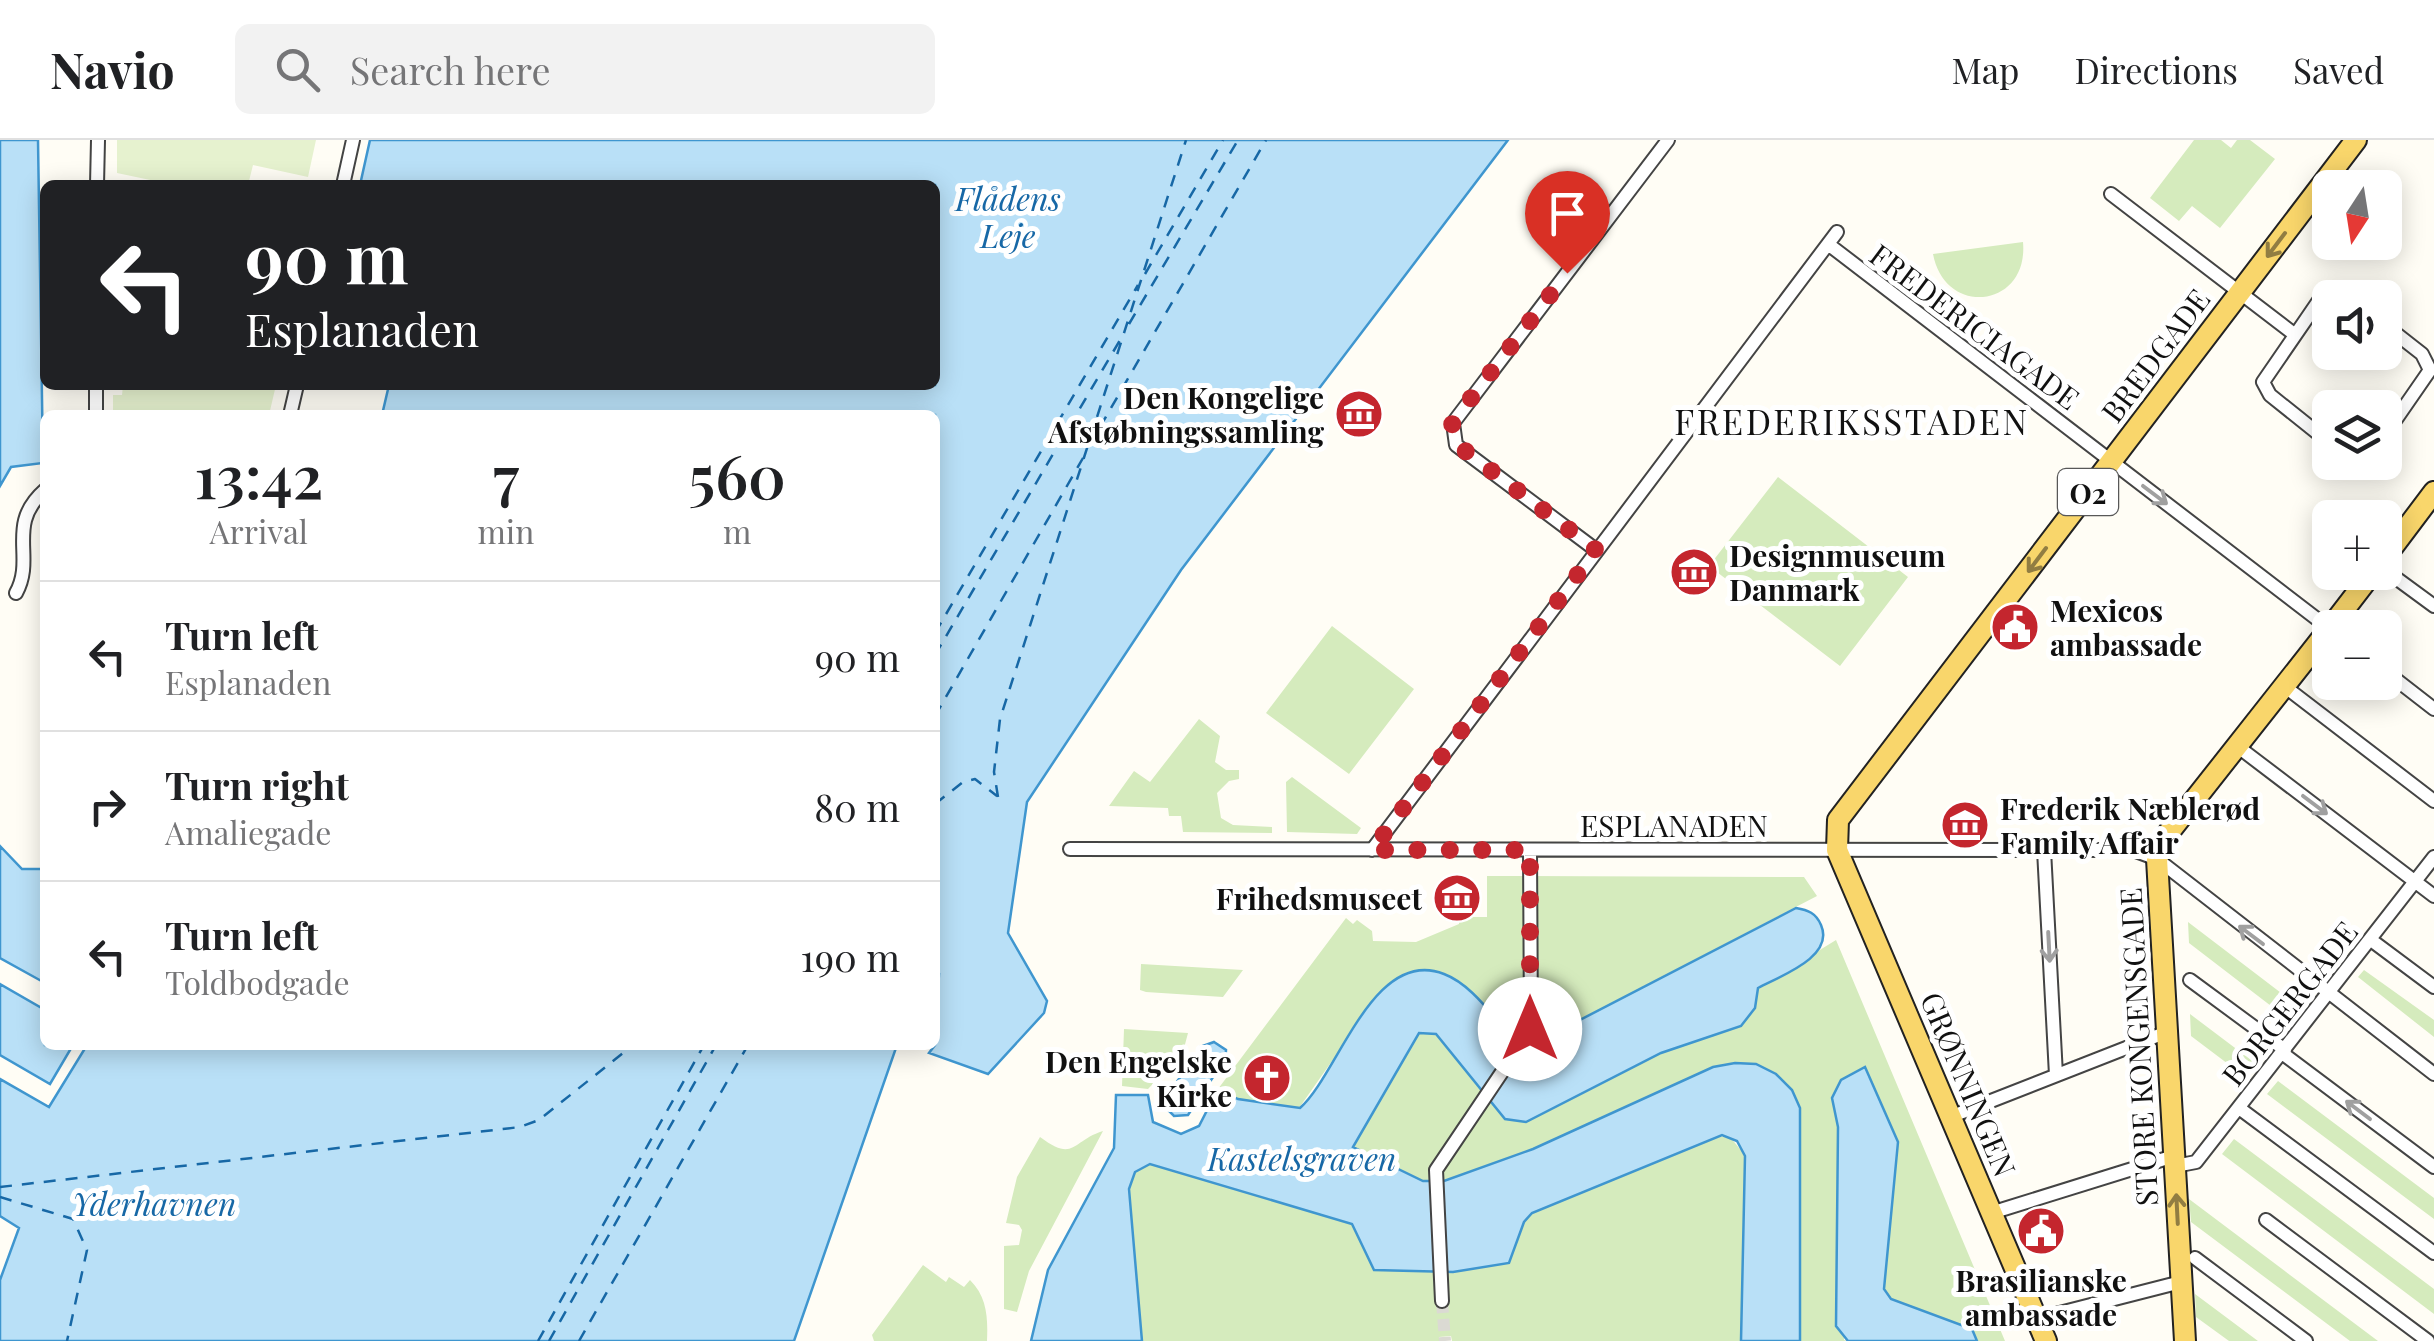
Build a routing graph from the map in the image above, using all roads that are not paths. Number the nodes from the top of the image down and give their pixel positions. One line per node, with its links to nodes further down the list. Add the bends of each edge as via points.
1 (98, 140): 5 (street)
2 (353, 140): 6 (street)
3 (1668, 140): 20 (street, via 1452,423 1456,444)
4 (2356, 140): 10 (main road, BREDGADE / O2, one-way to 10)
5 (97, 180)
6 (344, 180)
7 (2112, 194): 10 (street)
8 (1837, 232): 9 (street)
9 (1828, 244): 16 (street, FREDERICIAGADE); 20 (street)
10 (2241, 291): 12 (street); 16 (main road, BREDGADE / O2)
11 (2312, 312): 12 (street)
12 (2294, 334): 15 (street, via 2267,370 2264,386)
13 (2402, 338): 14 (street, via 2430,370)
14 (2402, 410)
15 (2312, 427)
16 (2111, 462): 26 (street, FREDERICIAGADE, one-way to 26); 36 (main road, BREDGADE / O2, one-way to 36, via 1838,820)
17 (2434, 492): 19 (main road)
18 (40, 494): 23 (street, via 23,522)
19 (2402, 535)
20 (1596, 550): 34 (street)
21 (2402, 582): 24 (street)
22 (2360, 590): 25 (main road, STORE KONGENSGADE)
23 (16, 593)
24 (2434, 606)
25 (2344, 610)
26 (2312, 614)
27 (2312, 651): 29 (main road, STORE KONGENSGADE)
28 (2402, 685): 30 (street)
29 (2284, 686): 31 (main road, STORE KONGENSGADE); 32 (street)
30 (2434, 709)
31 (2237, 746): 39 (main road, STORE KONGENSGADE, via 2166,836); 40 (street, one-way to 40)
32 (2434, 800)
33 (1070, 849): 34 (street, ESPLANADEN)
34 (1372, 850): 35 (street, ESPLANADEN)
35 (1530, 850): 36 (street, ESPLANADEN); 59 (street, via 1530,1029 1436,1170)
36 (1836, 850): 37 (street, ESPLANADEN); 51 (main road, GRØNNINGEN)
37 (2044, 850): 39 (street, ESPLANADEN, via 2134,850); 48 (street, one-way to 48)
38 (2434, 857): 40 (street, BORGERGADE)
39 (2157, 859): 45 (street, one-way to 39); 46 (main road, STORE KONGENSGADE)
40 (2415, 881): 41 (street); 42 (street, BORGERGADE)
41 (2434, 896)
42 (2371, 940): 44 (street); 45 (street, BORGERGADE)
43 (2190, 980): 47 (street)
44 (2434, 987)
45 (2328, 994): 47 (street, BORGERGADE); 49 (street)
46 (2167, 1032): 48 (street); 52 (main road, STORE KONGENSGADE)
47 (2283, 1052): 50 (street, BORGERGADE); 53 (street, one-way to 47)
48 (2056, 1074): 51 (street)
49 (2434, 1074)
50 (2239, 1108): 52 (street, BORGERGADE, via 2196,1162); 56 (street)
51 (1950, 1116): 54 (main road, GRØNNINGEN)
52 (2174, 1161): 54 (street, BORGERGADE); 58 (main road, STORE KONGENSGADE, one-way to 52)
53 (2434, 1167)
54 (1992, 1214): 60 (main road, GRØNNINGEN)
55 (2266, 1220): 64 (street)
56 (2434, 1254)
57 (2195, 1258): 63 (street)
58 (2182, 1282): 60 (street); 62 (main road, STORE KONGENSGADE)
59 (1442, 1301)
60 (2036, 1320): 61 (main road, GRØNNINGEN)
61 (2046, 1341)
62 (2185, 1341)
63 (2306, 1341)
64 (2428, 1341)

